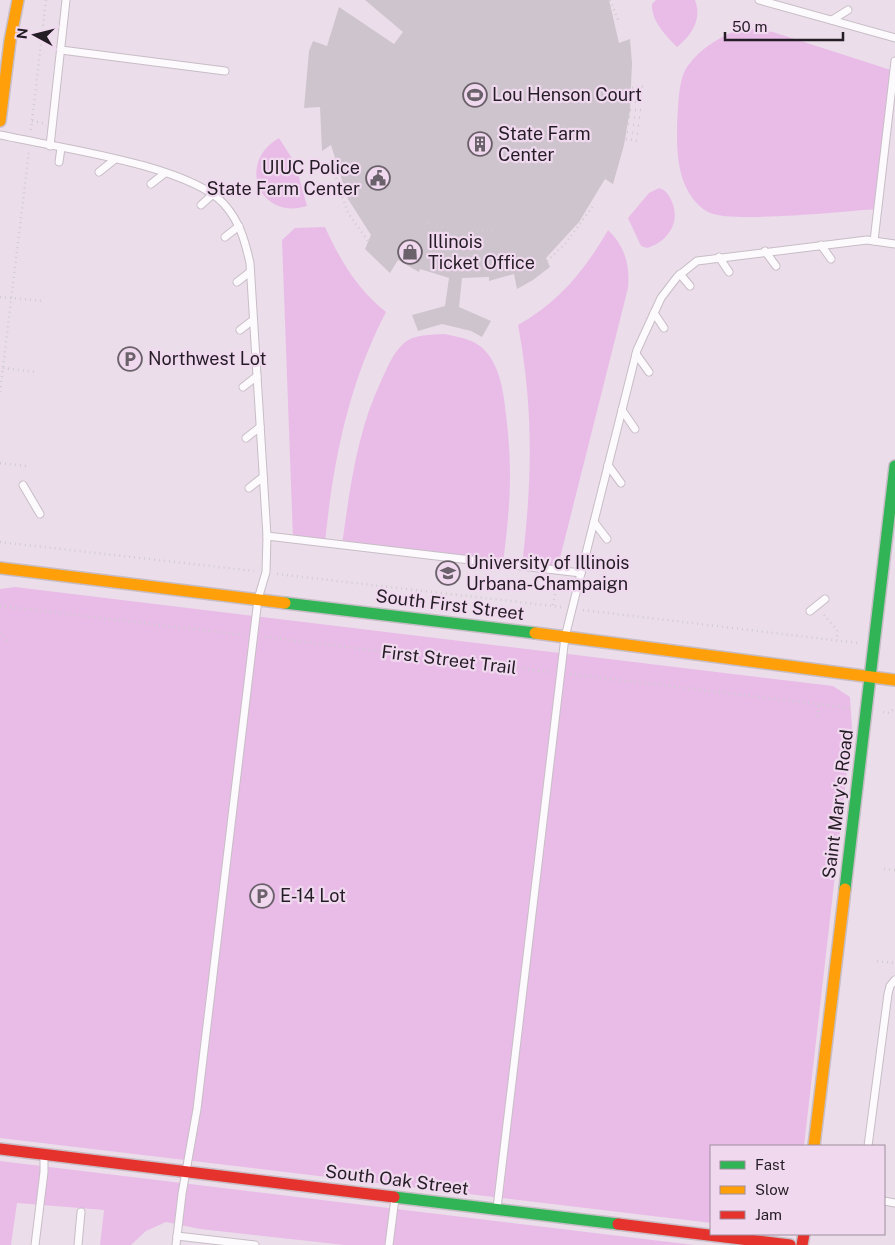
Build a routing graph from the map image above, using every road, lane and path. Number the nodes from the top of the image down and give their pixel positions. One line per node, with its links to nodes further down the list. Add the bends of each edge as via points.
1 (10, 0): 13 (street)
2 (18, 0): 13 (street)
3 (46, 0): 34 (path)
4 (66, 0): 14 (lane)
5 (610, 0): 11 (path)
6 (759, 0): 8 (lane)
7 (789, 0): 8 (lane)
8 (782, 6): 10 (lane)
9 (848, 10): 10 (lane)
10 (832, 20): 12 (lane)
11 (619, 22)
12 (895, 38)
13 (5, 40): 27 (street)
14 (61, 50): 16 (lane); 36 (lane)
15 (895, 61): 53 (lane)
16 (225, 70)
17 (644, 86): 18 (path)
18 (632, 88)
19 (645, 94): 20 (path)
20 (631, 95)
21 (630, 102): 22 (path)
22 (644, 102)
23 (630, 110): 24 (path)
24 (644, 110)
25 (629, 117): 26 (path)
26 (642, 118)
27 (0, 121)
28 (628, 124): 29 (path)
29 (641, 126)
30 (627, 132): 31 (path)
31 (639, 134)
32 (0, 135): 34 (lane)
33 (626, 139): 35 (path)
34 (30, 142): 36 (lane); 68 (path)
35 (638, 142)
36 (50, 146): 37 (lane)
37 (61, 148): 38 (lane); 39 (lane)
38 (114, 160): 41 (lane); 42 (lane)
39 (59, 162)
40 (331, 164): 54 (path, via 348,213)
41 (99, 172)
42 (166, 172): 43 (lane); 44 (lane)
43 (151, 184)
44 (212, 195): 45 (lane); 48 (lane)
45 (201, 205)
46 (593, 206): 60 (path, via 566,244)
47 (427, 222): 49 (path)
48 (239, 226): 52 (lane); 62 (lane)
49 (445, 228)
50 (494, 230): 51 (path)
51 (477, 231)
52 (225, 237)
53 (874, 241): 55 (lane); 56 (lane)
54 (368, 242)
55 (895, 244)
56 (821, 245): 57 (lane); 59 (lane)
57 (764, 251): 58 (lane); 61 (lane)
58 (719, 257): 63 (lane); 64 (lane, via 697,261)
59 (831, 259)
60 (547, 261)
61 (776, 266)
62 (250, 272): 65 (lane); 71 (lane)
63 (729, 272)
64 (680, 274): 66 (lane); 70 (lane)
65 (237, 282)
66 (690, 286)
67 (0, 297): 68 (path)
68 (11, 298): 69 (path); 75 (path)
69 (44, 301)
70 (654, 313): 72 (lane); 74 (lane)
71 (253, 320): 73 (lane); 78 (lane)
72 (664, 328)
73 (240, 330)
74 (636, 354): 77 (lane); 81 (lane)
75 (3, 368): 76 (path); 80 (path)
76 (36, 372)
77 (649, 372)
78 (257, 376): 79 (lane); 82 (lane)
79 (243, 387)
80 (0, 392)
81 (622, 410): 83 (lane); 86 (lane)
82 (260, 427): 84 (lane); 89 (lane)
83 (635, 429)
84 (246, 438)
85 (0, 463): 87 (path)
86 (608, 465): 90 (lane); 94 (lane)
87 (26, 466)
88 (895, 466): 116 (street, Saint Mary's Road)
89 (263, 477): 92 (lane); 95 (lane)
90 (621, 483)
91 (24, 484): 93 (lane)
92 (249, 488)
93 (40, 514)
94 (594, 522): 96 (lane); 101 (lane)
95 (267, 536): 99 (lane); 100 (lane)
96 (607, 539)
97 (0, 542): 100 (path)
98 (0, 568): 102 (street, South First Street)
99 (561, 570): 101 (lane); 106 (path)
100 (266, 572): 102 (lane); 106 (path)
101 (581, 572): 107 (lane)
102 (258, 599): 110 (lane); 111 (street, South First Street)
103 (825, 599): 104 (lane)
104 (818, 605): 108 (lane); 112 (path, via 837,630)
105 (0, 606): 110 (path, First Street Trail)
106 (553, 606): 107 (path)
107 (572, 608): 111 (lane); 112 (path)
108 (810, 611)
109 (0, 632): 113 (path)
110 (254, 636): 115 (path, First Street Trail); 131 (lane, via 197,1110)
111 (565, 637): 115 (lane); 116 (street, South First Street)
112 (837, 640): 114 (path)
113 (7, 641)
114 (852, 642)
115 (561, 673): 118 (path, First Street Trail); 133 (lane)
116 (870, 677): 117 (street, South First Street); 120 (street, Saint Mary's Road)
117 (895, 680)
118 (819, 704): 120 (path, First Street Trail); 121 (path)
119 (895, 708): 120 (path, First Street Trail, via 889,713)
120 (867, 710): 127 (street, Saint Mary's Road)
121 (818, 717)
122 (884, 869): 123 (path)
123 (895, 870)
124 (876, 961): 125 (path)
125 (895, 963)
126 (895, 980): 128 (lane, via 888,994)
127 (814, 1145)
128 (868, 1145)
129 (0, 1149): 130 (street, South Oak Street)
130 (44, 1154): 131 (street, South Oak Street); 136 (lane)
131 (186, 1172): 132 (street, South Oak Street); 135 (lane)
132 (395, 1197): 133 (street, South Oak Street); 140 (lane)
133 (496, 1210): 141 (street, South Oak Street)
134 (81, 1212): 137 (lane)
135 (178, 1236): 138 (lane); 139 (lane)
136 (35, 1245)
137 (78, 1245)
138 (176, 1245)
139 (255, 1245)
140 (390, 1245)
141 (790, 1245)

